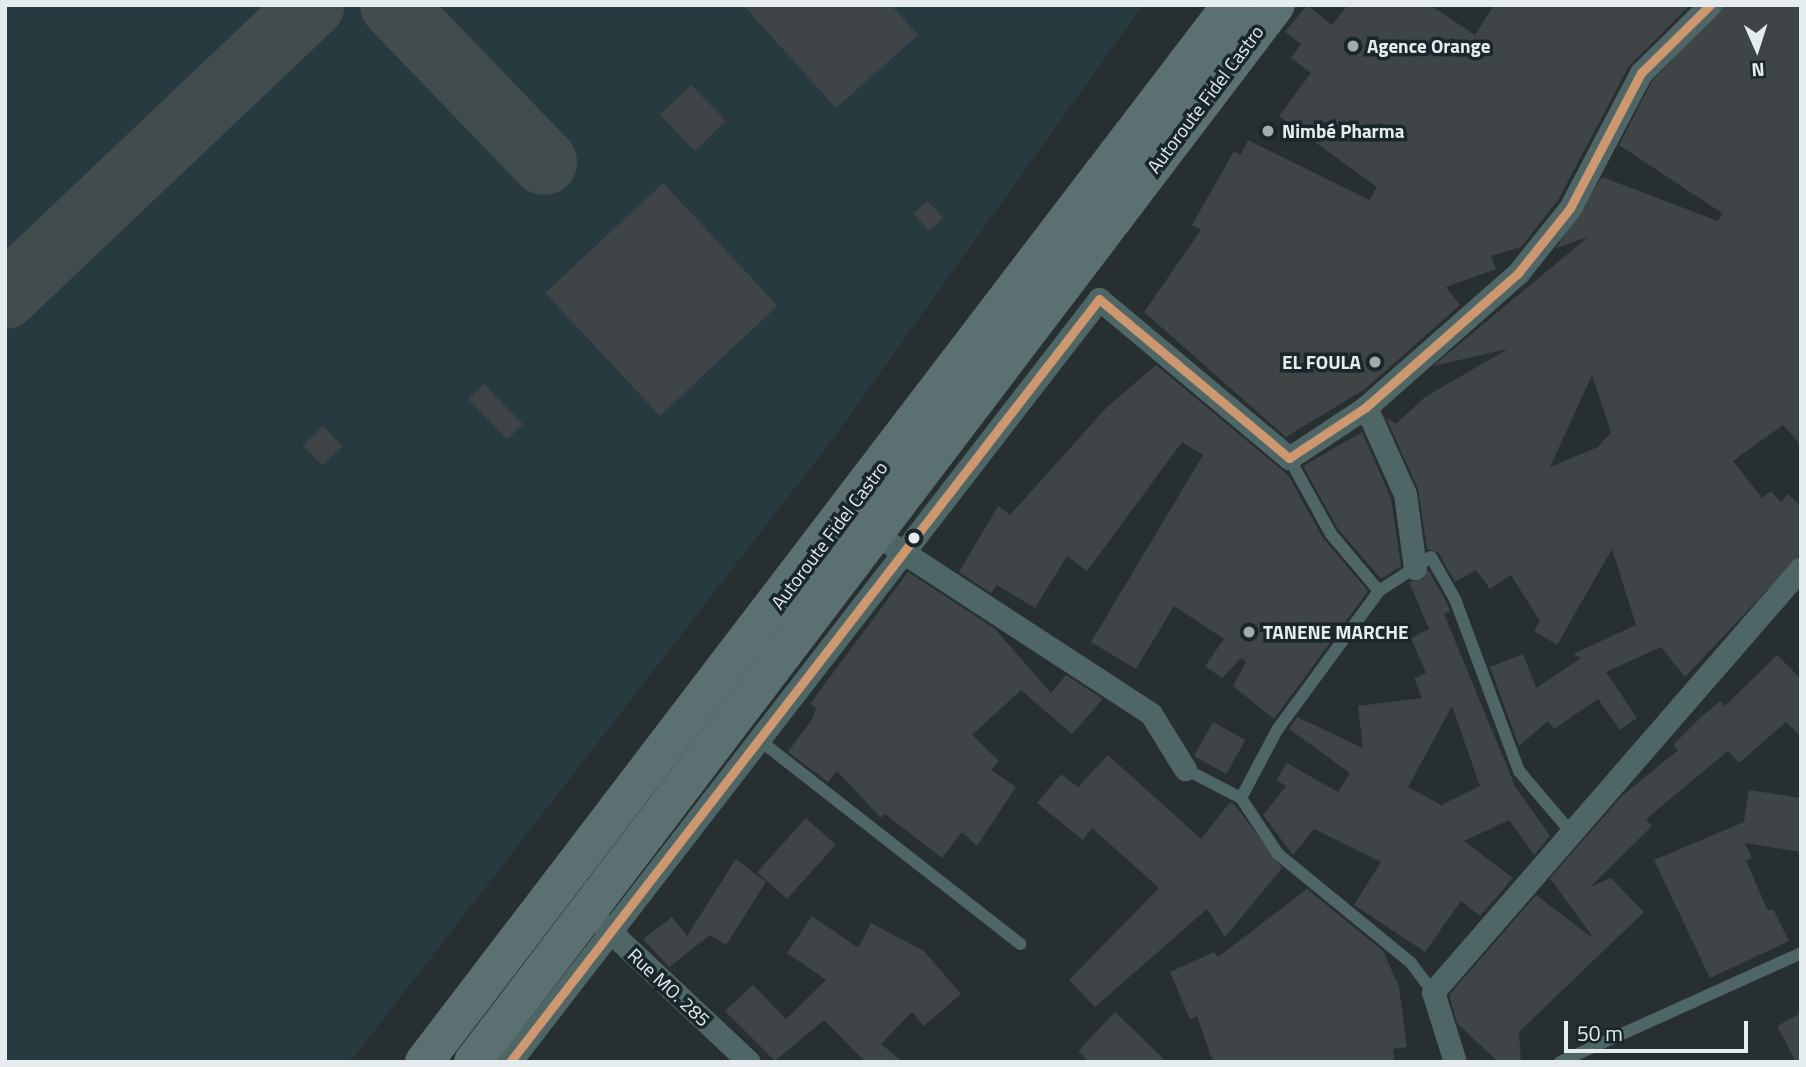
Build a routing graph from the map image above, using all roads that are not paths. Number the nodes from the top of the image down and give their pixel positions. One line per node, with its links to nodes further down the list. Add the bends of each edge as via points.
1 (1231, 5): 18 (highway, Autoroute Fidel Castro)
2 (1276, 5): 6 (highway, Autoroute Fidel Castro)
3 (1710, 5): 4 (street, via 1641,74 1570,208 1518,273)
4 (1366, 407): 5 (street); 7 (street, via 1405,494)
5 (1289, 458): 6 (street, via 1099,299); 9 (lane, via 1331,534)
6 (890, 543): 10 (street); 11 (street, via 1151,714); 14 (highway, Autoroute Fidel Castro)
7 (1415, 568): 9 (lane); 13 (lane, via 1431,557 1455,598 1519,771)
8 (1801, 568): 13 (street)
9 (1379, 591): 12 (lane, via 1277,730)
10 (758, 738): 14 (street); 15 (lane)
11 (1185, 769): 12 (lane)
12 (1241, 798): 17 (lane, via 1278,854 1411,963)
13 (1571, 832): 17 (street)
14 (600, 922): 19 (highway, Autoroute Fidel Castro); 20 (street); 21 (street, Rue MO. 285)
15 (1020, 944)
16 (1801, 953): 23 (lane)
17 (1433, 992): 22 (street)
18 (424, 1062)
19 (472, 1062)
20 (510, 1062)
21 (749, 1062)
22 (1455, 1062)
23 (1560, 1062)

